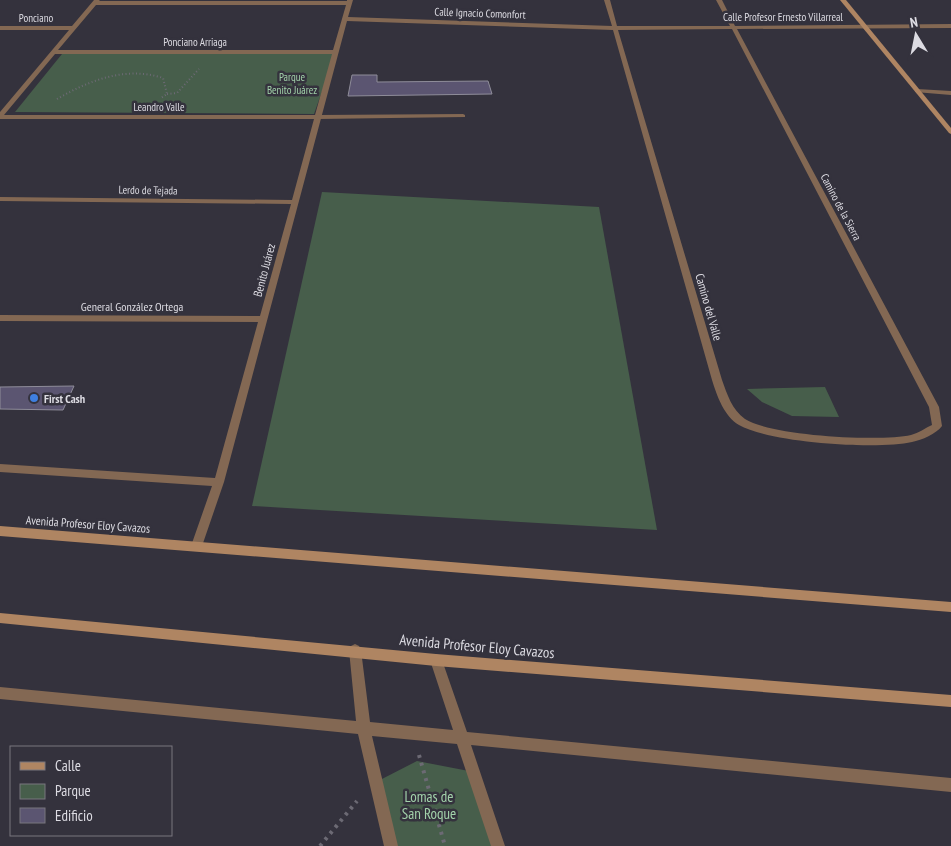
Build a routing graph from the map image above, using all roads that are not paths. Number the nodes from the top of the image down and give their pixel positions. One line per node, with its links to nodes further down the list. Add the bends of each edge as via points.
1 (607, 0): 11 (street, Camino del Valle)
2 (719, 0): 12 (street, Camino de la Sierra)
3 (843, 0): 7 (main road)
4 (350, 1): 5 (street); 6 (street, Benito Juárez)
5 (96, 2): 10 (street)
6 (345, 19): 11 (street, Calle Ignacio Comonfort); 14 (street, Benito Juárez)
7 (864, 26): 8 (street, Calle Profesor Ernesto Villarreal); 12 (street, Calle Profesor Ernesto Villarreal); 15 (main road)
8 (951, 26)
9 (0, 28): 10 (street, Ponciano)
10 (73, 28): 13 (street)
11 (615, 28): 12 (street, Calle Profesor Ernesto Villarreal); 25 (street, Camino del Valle, via 717,380 730,409 743,422 784,436 887,441 912,439)
12 (734, 28): 25 (street, Camino de la Sierra, via 925,388 934,407)
13 (54, 52): 14 (street, Ponciano Arriaga); 18 (street)
14 (336, 52): 19 (street, Benito Juárez)
15 (917, 91): 16 (street); 20 (main road)
16 (951, 93)
17 (463, 116): 19 (street, Leandro Valle)
18 (0, 117): 19 (street, Leandro Valle)
19 (318, 117): 22 (street, Benito Juárez)
20 (951, 132)
21 (0, 199): 22 (street, Lerdo de Tejada)
22 (295, 202): 24 (street, Benito Juárez)
23 (0, 318): 24 (street, General González Ortega)
24 (264, 319): 27 (street, Benito Juárez)
25 (937, 426)
26 (0, 468): 27 (street)
27 (219, 482): 29 (street, Benito Juárez)
28 (0, 531): 29 (main road, Avenida Profesor Eloy Cavazos)
29 (197, 546): 30 (main road, Avenida Profesor Eloy Cavazos)
30 (951, 607)
31 (0, 618): 32 (main road, Avenida Profesor Eloy Cavazos)
32 (355, 650): 33 (main road, Avenida Profesor Eloy Cavazos); 36 (street)
33 (436, 660): 35 (main road, Avenida Profesor Eloy Cavazos); 37 (street)
34 (0, 693): 36 (street)
35 (951, 701)
36 (364, 729): 37 (street); 39 (street)
37 (462, 738): 38 (street); 40 (street)
38 (951, 785)
39 (392, 846)
40 (498, 846)

